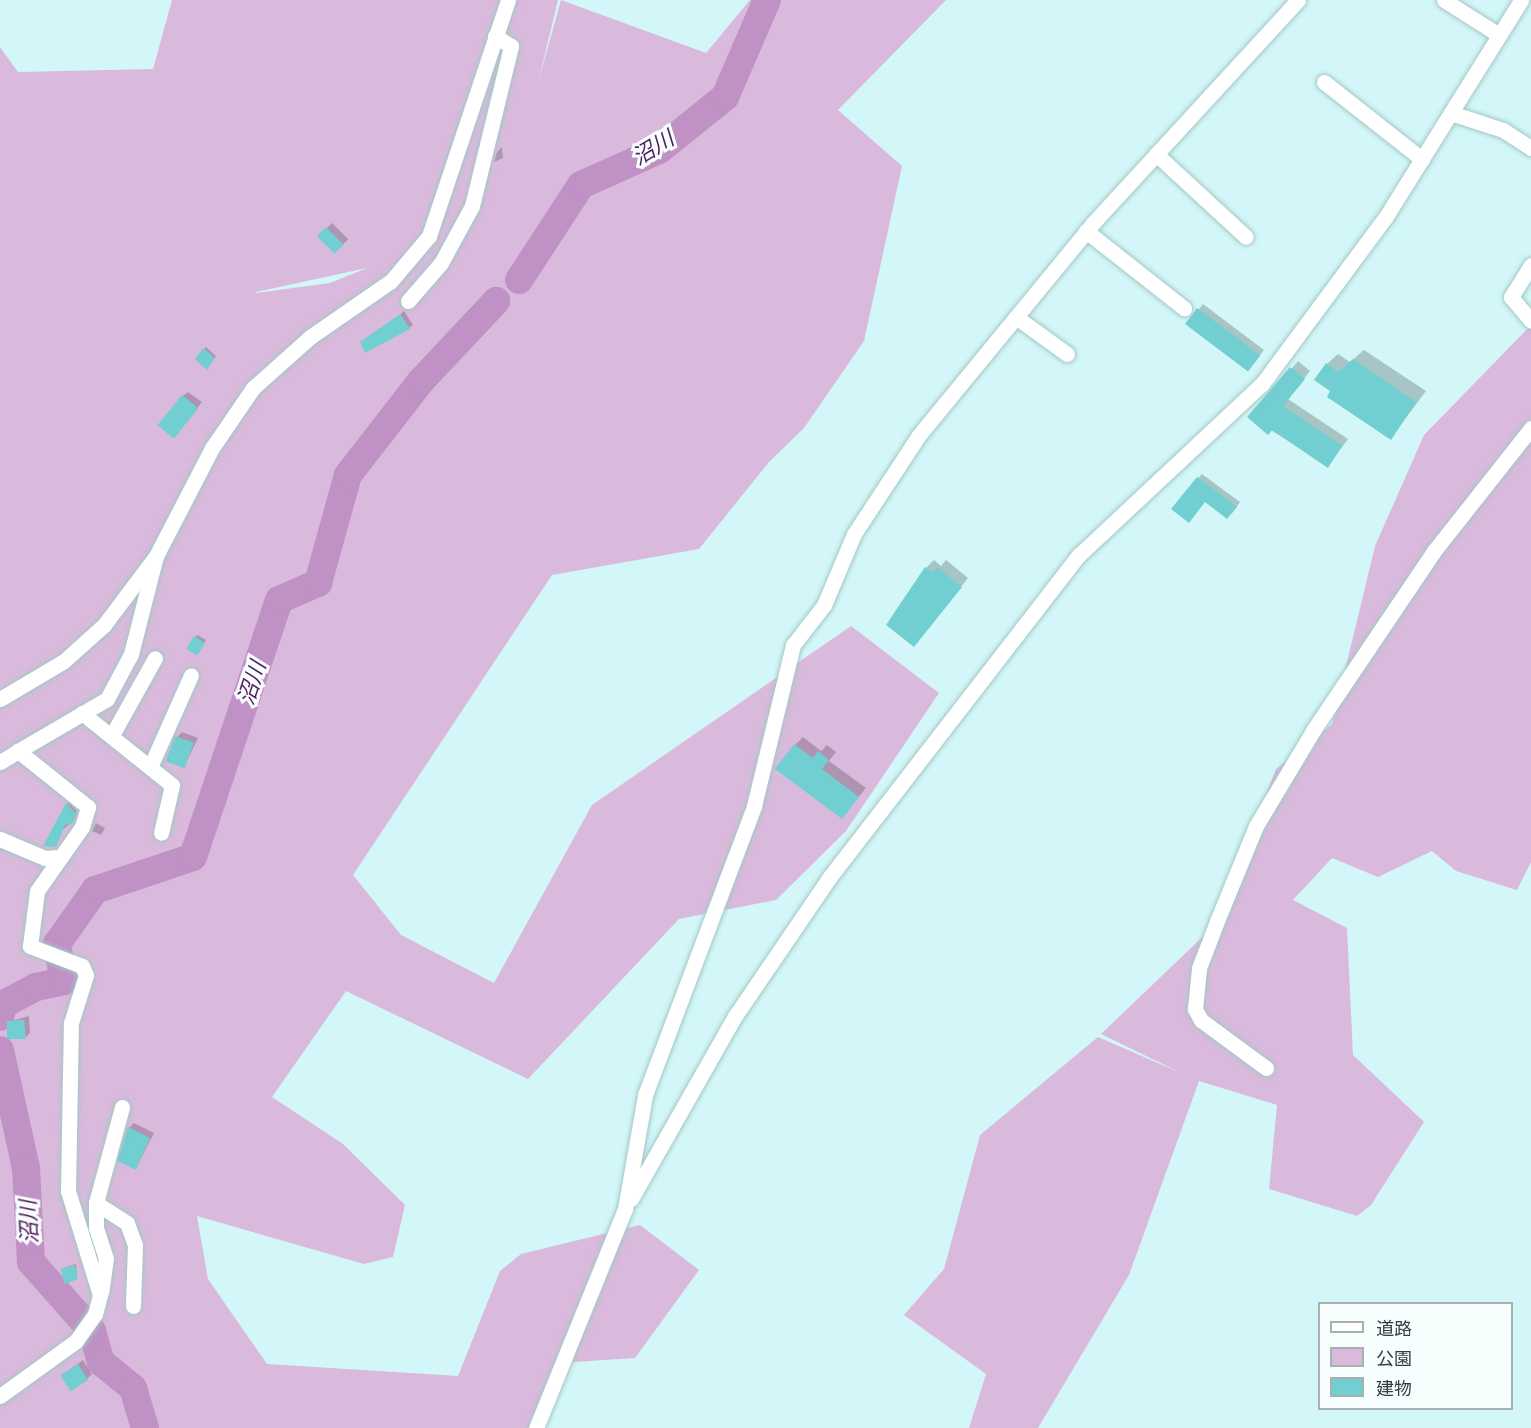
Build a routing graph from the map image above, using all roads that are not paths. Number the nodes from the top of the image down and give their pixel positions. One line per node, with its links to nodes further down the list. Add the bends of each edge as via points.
1 (508, 0): 6 (street)
2 (1298, 0): 10 (street)
3 (1444, 0): 5 (street)
4 (1521, 0): 5 (street)
5 (1499, 35): 8 (street)
6 (495, 36): 15 (street, via 511,46 472,206 441,263); 21 (street, via 429,236 391,281 310,337 253,388 212,448)
7 (1324, 82): 11 (street)
8 (1451, 113): 9 (street, via 1503,130); 11 (street)
9 (1531, 148)
10 (1156, 154): 12 (street); 13 (street)
11 (1422, 159): 36 (street, via 1262,384 1079,555 829,878 735,1016)
12 (1086, 231): 16 (street); 17 (street)
13 (1245, 237)
14 (1531, 265): 18 (street, via 1510,297)
15 (408, 301)
16 (1184, 308)
17 (1016, 317): 19 (street); 36 (street, via 885,481 854,534 824,605 792,645 754,806 645,1095)
18 (1531, 321)
19 (1067, 354)
20 (1531, 428): 33 (street, via 1434,551 1314,729 1256,826 1216,921 1199,968 1195,1009 1201,1020)
21 (156, 556): 24 (street, via 104,625 64,661); 25 (street, via 131,654 107,699)
22 (154, 658): 26 (street)
23 (191, 675): 29 (street)
24 (0, 699)
25 (82, 713): 26 (street); 27 (street)
26 (112, 735): 29 (street)
27 (18, 751): 28 (street); 32 (street, via 88,807 82,827)
28 (0, 762)
29 (151, 765): 30 (street, via 172,785)
30 (161, 833)
31 (0, 838): 32 (street, via 45,858)
32 (58, 857): 37 (street, via 37,891 30,946 82,966 86,975 71,1023 68,1191)
33 (1266, 1068)
34 (122, 1107): 35 (street)
35 (96, 1203): 37 (street, via 96,1228 105,1258); 38 (street, via 127,1222 135,1245)
36 (626, 1209): 40 (street)
37 (100, 1295): 39 (street, via 84,1332)
38 (133, 1306)
39 (0, 1396)
40 (536, 1428)

